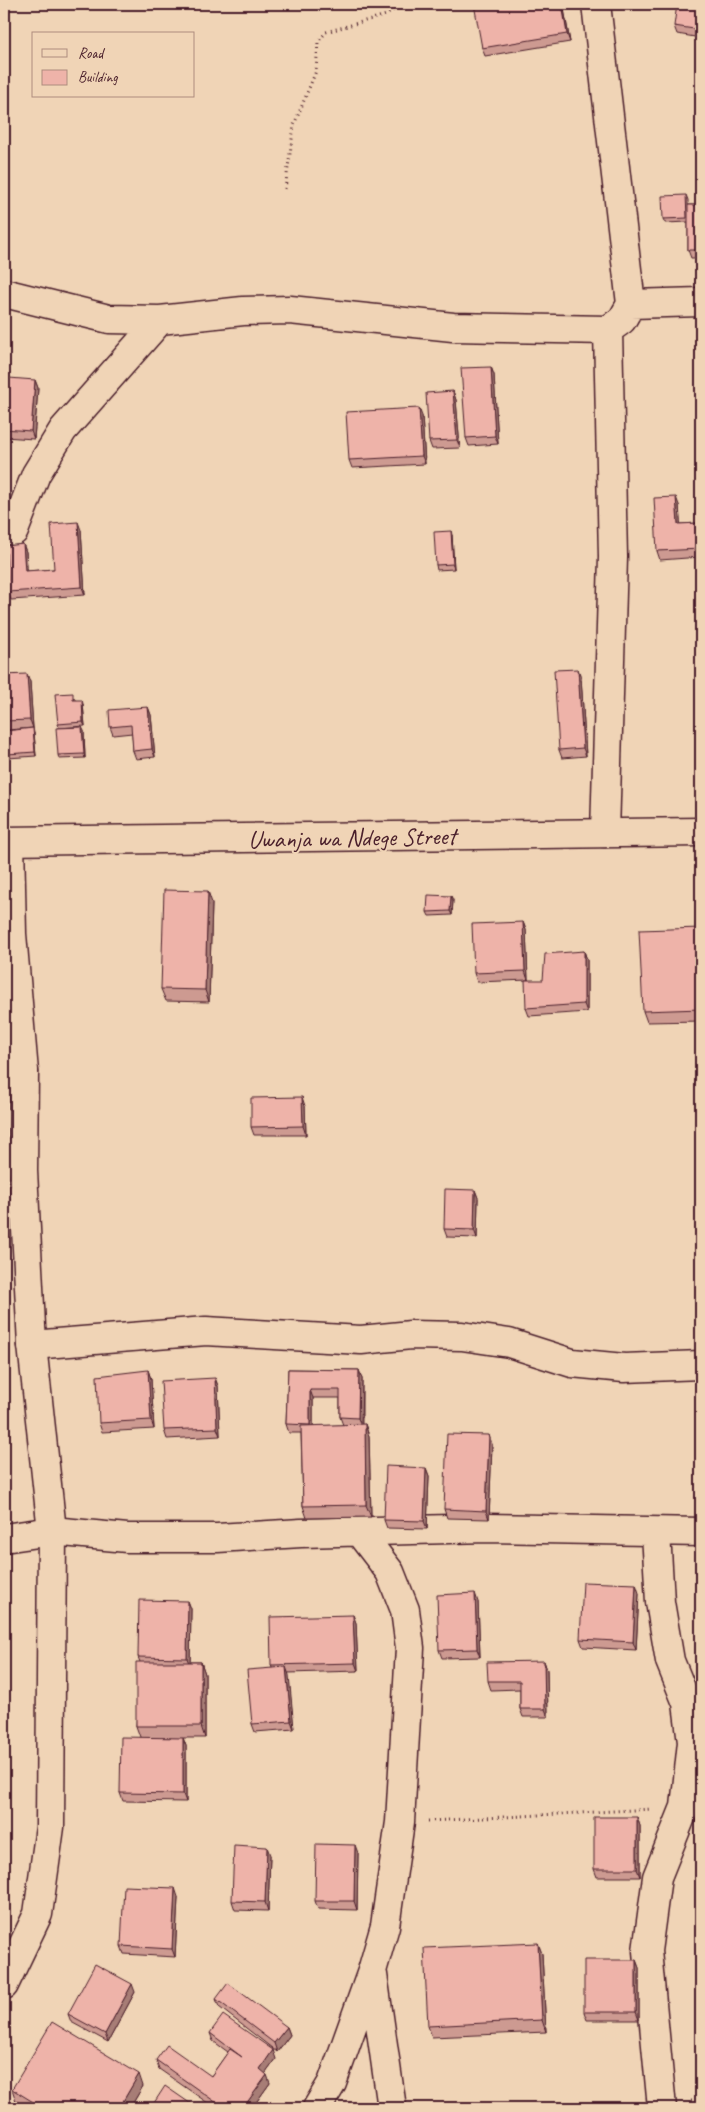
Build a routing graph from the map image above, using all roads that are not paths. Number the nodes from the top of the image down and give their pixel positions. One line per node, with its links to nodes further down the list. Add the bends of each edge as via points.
1 (596, 4): 4 (street)
2 (4, 294): 5 (street, via 109,319)
3 (701, 302): 4 (street)
4 (631, 304): 6 (street, via 622,320)
5 (160, 320): 6 (street, via 243,311 290,310 453,327); 7 (street, via 63,430 36,474)
6 (608, 330): 9 (street, via 613,556)
7 (14, 531)
8 (701, 832): 9 (street, Uwanja wa Ndege Street)
9 (605, 833): 10 (street, Uwanja wa Ndege Street)
10 (7, 841): 11 (street)
11 (14, 1072): 12 (street)
12 (32, 1345): 13 (street, via 206,1331 362,1340 462,1336 509,1342 572,1363 624,1368); 14 (street)
13 (701, 1365)
14 (52, 1531): 16 (street, via 127,1538); 18 (street); 20 (street, via 50,1827 38,1914)
15 (701, 1532): 17 (street)
16 (360, 1533): 17 (street, via 487,1528); 19 (street, via 390,1572 405,1610 410,1648 400,1822 385,1926)
17 (656, 1533): 23 (street, via 660,1602 668,1651 686,1703 692,1742 685,1808 657,1877 647,1951)
18 (4, 1538)
19 (372, 1971): 21 (street, via 332,2083); 22 (street)
20 (4, 1985)
21 (317, 2108)
22 (392, 2108)
23 (662, 2108)

